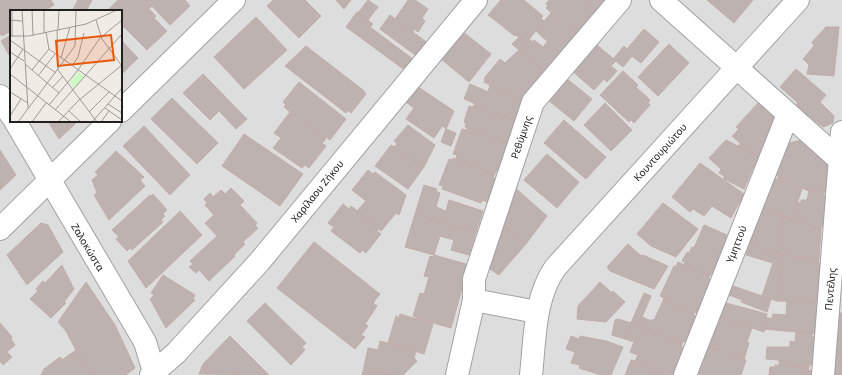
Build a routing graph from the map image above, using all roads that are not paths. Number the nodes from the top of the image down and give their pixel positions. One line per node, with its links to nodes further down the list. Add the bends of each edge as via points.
1 (234, 0): 8 (street)
2 (476, 0): 19 (street, Χαρίλαου Ζήκου, via 260,261 176,354)
3 (620, 0): 17 (street, Ρεθύμνης, via 533,102 474,279)
4 (661, 0): 6 (street)
5 (798, 0): 6 (street, Κουντουριώτου)
6 (737, 67): 10 (street); 18 (street, Κουντουριώτου, via 555,268 544,286)
7 (0, 96): 9 (street)
8 (122, 110)
9 (10, 113)
10 (788, 114): 14 (street); 22 (street, Υμηττού)
11 (16, 122): 15 (street, Ζαλοκώστα)
12 (109, 122): 15 (street)
13 (842, 132): 14 (street, Πεντέλης)
14 (841, 161): 23 (street, Πεντέλης)
15 (50, 181): 16 (street); 19 (street, Ζαλοκώστα, via 144,342)
16 (0, 229)
17 (474, 300): 18 (street); 20 (street, Ρεθύμνης)
18 (537, 312): 21 (street, Κουντουριώτου)
19 (154, 374)
20 (456, 375)
21 (531, 375)
22 (685, 375)
23 (823, 375)

